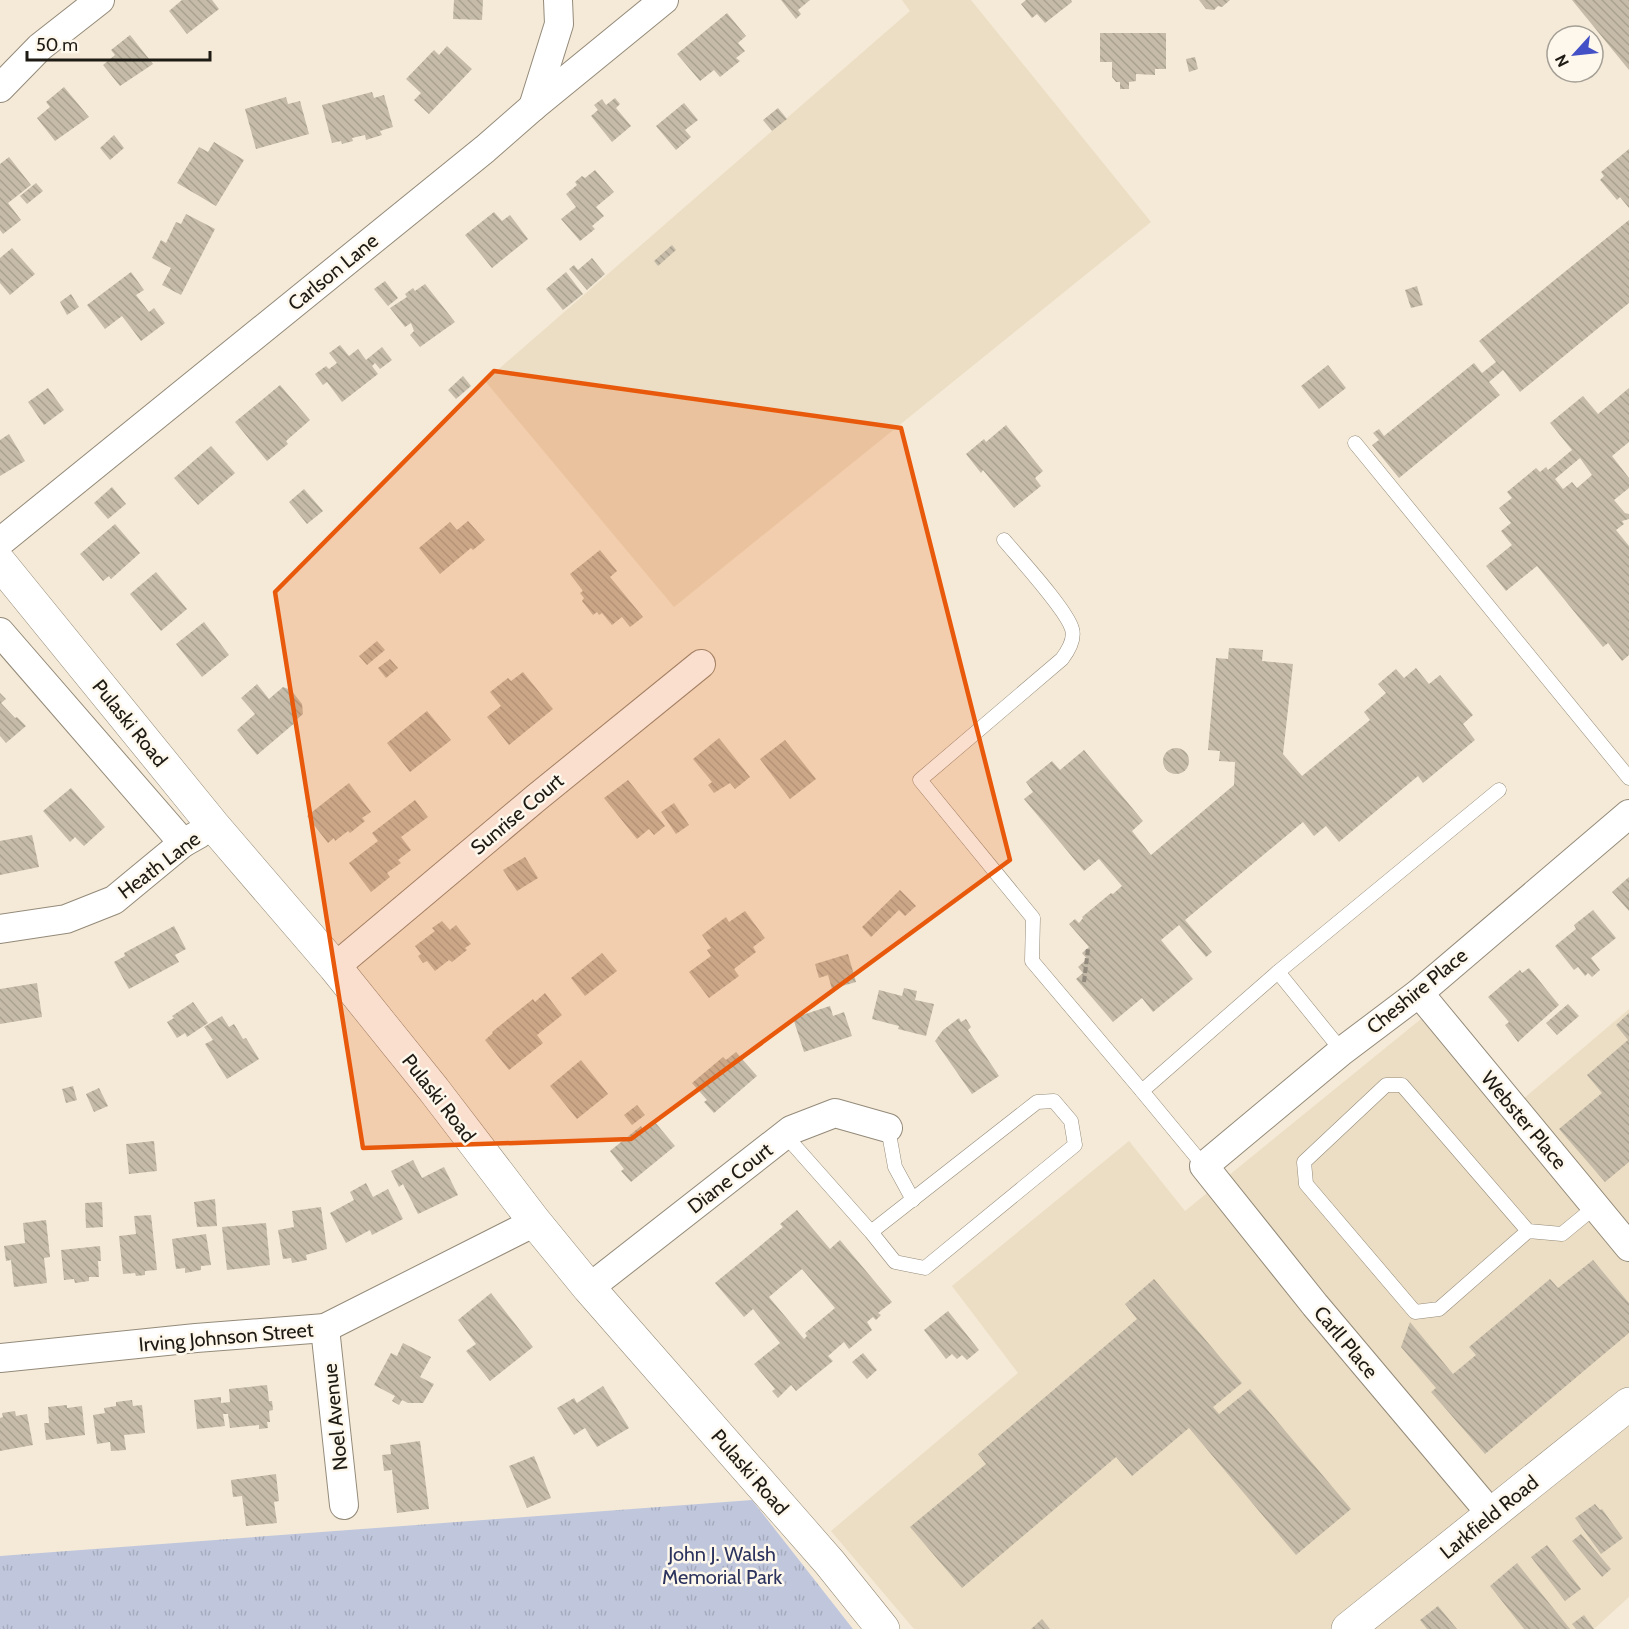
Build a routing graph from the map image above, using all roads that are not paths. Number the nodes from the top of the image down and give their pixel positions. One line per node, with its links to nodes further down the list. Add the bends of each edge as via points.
1 (100, 0): 4 (street, via 40,48)
2 (558, 0): 5 (street, via 559,24)
3 (664, 0): 5 (street, Carlson Lane)
4 (0, 88)
5 (533, 106): 8 (street, Carlson Lane, via 476,157)
6 (1355, 443): 12 (lane)
7 (1004, 540): 22 (lane, via 1064,614 1073,630 1070,649 920,780 1033,918 1032,961)
8 (0, 542)
9 (0, 563): 15 (main road, Pulaski Road)
10 (0, 632): 16 (street)
11 (701, 664): 18 (street, Sunrise Court)
12 (1629, 778)
13 (1499, 790): 19 (lane)
14 (1629, 814): 20 (street, Cheshire Place)
15 (213, 825): 16 (street, Heath Lane); 18 (main road, Pulaski Road)
16 (183, 843): 17 (street, Heath Lane, via 114,900 66,920)
17 (0, 929)
18 (335, 967): 28 (main road, Pulaski Road)
19 (1278, 972): 21 (lane); 22 (lane)
20 (1419, 993): 21 (street, Cheshire Place); 27 (street, Webster Place)
21 (1342, 1051): 25 (street, Cheshire Place)
22 (1142, 1091): 25 (lane)
23 (888, 1128): 24 (street, Diane Court, via 835,1113); 26 (lane, via 895,1167)
24 (785, 1135): 30 (lane); 32 (street, Diane Court)
25 (1204, 1166): 37 (street, Carll Place)
26 (913, 1200): 30 (lane); 30 (lane, via 1037,1102 1054,1101 1071,1121 1075,1145 925,1268 895,1262)
27 (1596, 1206): 29 (lane, via 1562,1233); 31 (street, Webster Place)
28 (534, 1222): 32 (main road, Pulaski Road); 33 (street, Irving Johnson Street)
29 (1528, 1231): 29 (lane, via 1439,1309 1415,1311 1306,1184 1304,1162 1386,1085 1402,1085)
30 (871, 1232)
31 (1625, 1233)
32 (589, 1288): 38 (main road, Pulaski Road)
33 (325, 1328): 34 (street, Irving Johnson Street); 36 (street, Noel Avenue)
34 (0, 1358)
35 (1629, 1404): 37 (main road, Larkfield Road)
36 (344, 1505)
37 (1492, 1515): 39 (main road, Larkfield Road)
38 (884, 1629)
39 (1348, 1629)

